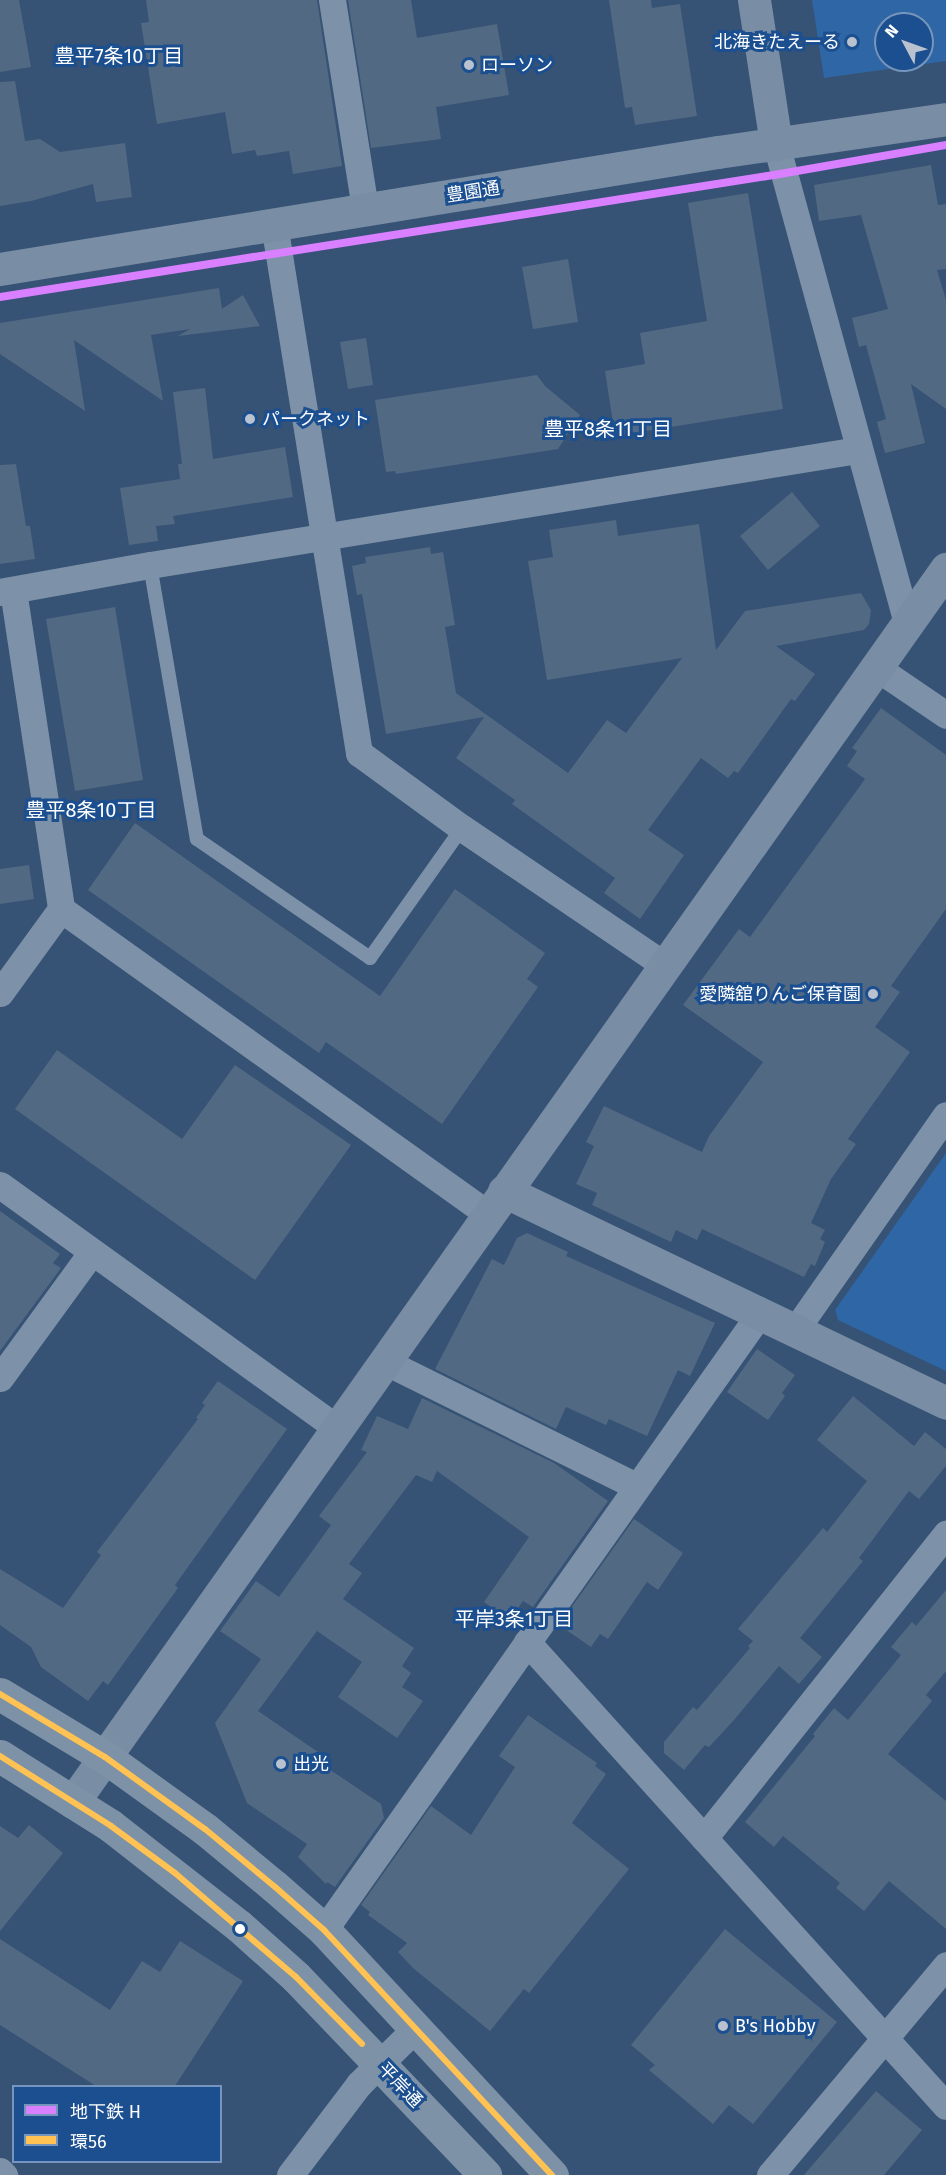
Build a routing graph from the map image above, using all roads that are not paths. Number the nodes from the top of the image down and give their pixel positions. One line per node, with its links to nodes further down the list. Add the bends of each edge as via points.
1 (332, 0): 5 (street)
2 (754, 0): 4 (street)
3 (946, 119): 4 (street, 豊園通)
4 (776, 144): 5 (street, 豊園通); 8 (street)
5 (365, 209): 6 (street, 豊園通)
6 (274, 224): 7 (street, 豊園通); 9 (street)
7 (0, 269)
8 (858, 450): 9 (street); 13 (street)
9 (326, 537): 10 (street); 16 (street, via 358,753)
10 (150, 565): 12 (street); 16 (lane, via 197,839 370,958)
11 (946, 568): 13 (street)
12 (6, 591): 17 (street)
13 (907, 623): 14 (street)
14 (874, 666): 15 (street); 18 (street)
15 (946, 715)
16 (462, 828): 18 (street)
17 (61, 909): 19 (street); 22 (street)
18 (664, 965): 22 (street)
19 (0, 993)
20 (946, 1115): 25 (street)
21 (0, 1185): 23 (street)
22 (496, 1202): 24 (street); 26 (street)
23 (92, 1252): 27 (street); 29 (street)
24 (761, 1312): 25 (street); 30 (street)
25 (796, 1329): 28 (street)
26 (384, 1361): 29 (street); 30 (street)
27 (0, 1378)
28 (946, 1402)
29 (336, 1427): 35 (street)
30 (636, 1486): 32 (street)
31 (946, 1534): 37 (street)
32 (527, 1642): 37 (street); 38 (street)
33 (0, 1694): 35 (highway)
34 (0, 1756): 36 (highway, 平岸通)
35 (105, 1757): 36 (street); 38 (highway, via 205,1829)
36 (73, 1802): 42 (highway, 平岸通, via 157,1860 239,1926 296,1977)
37 (704, 1838): 41 (street)
38 (324, 1930): 40 (highway)
39 (946, 1965): 41 (street)
40 (417, 2027): 42 (street); 48 (highway)
41 (886, 2039): 43 (street); 49 (street)
42 (379, 2062): 46 (street); 47 (highway, 平岸通)
43 (946, 2106)
44 (0, 2171): 45 (street)
45 (4, 2175)
46 (290, 2175)
47 (485, 2175)
48 (552, 2175)
49 (770, 2175)

